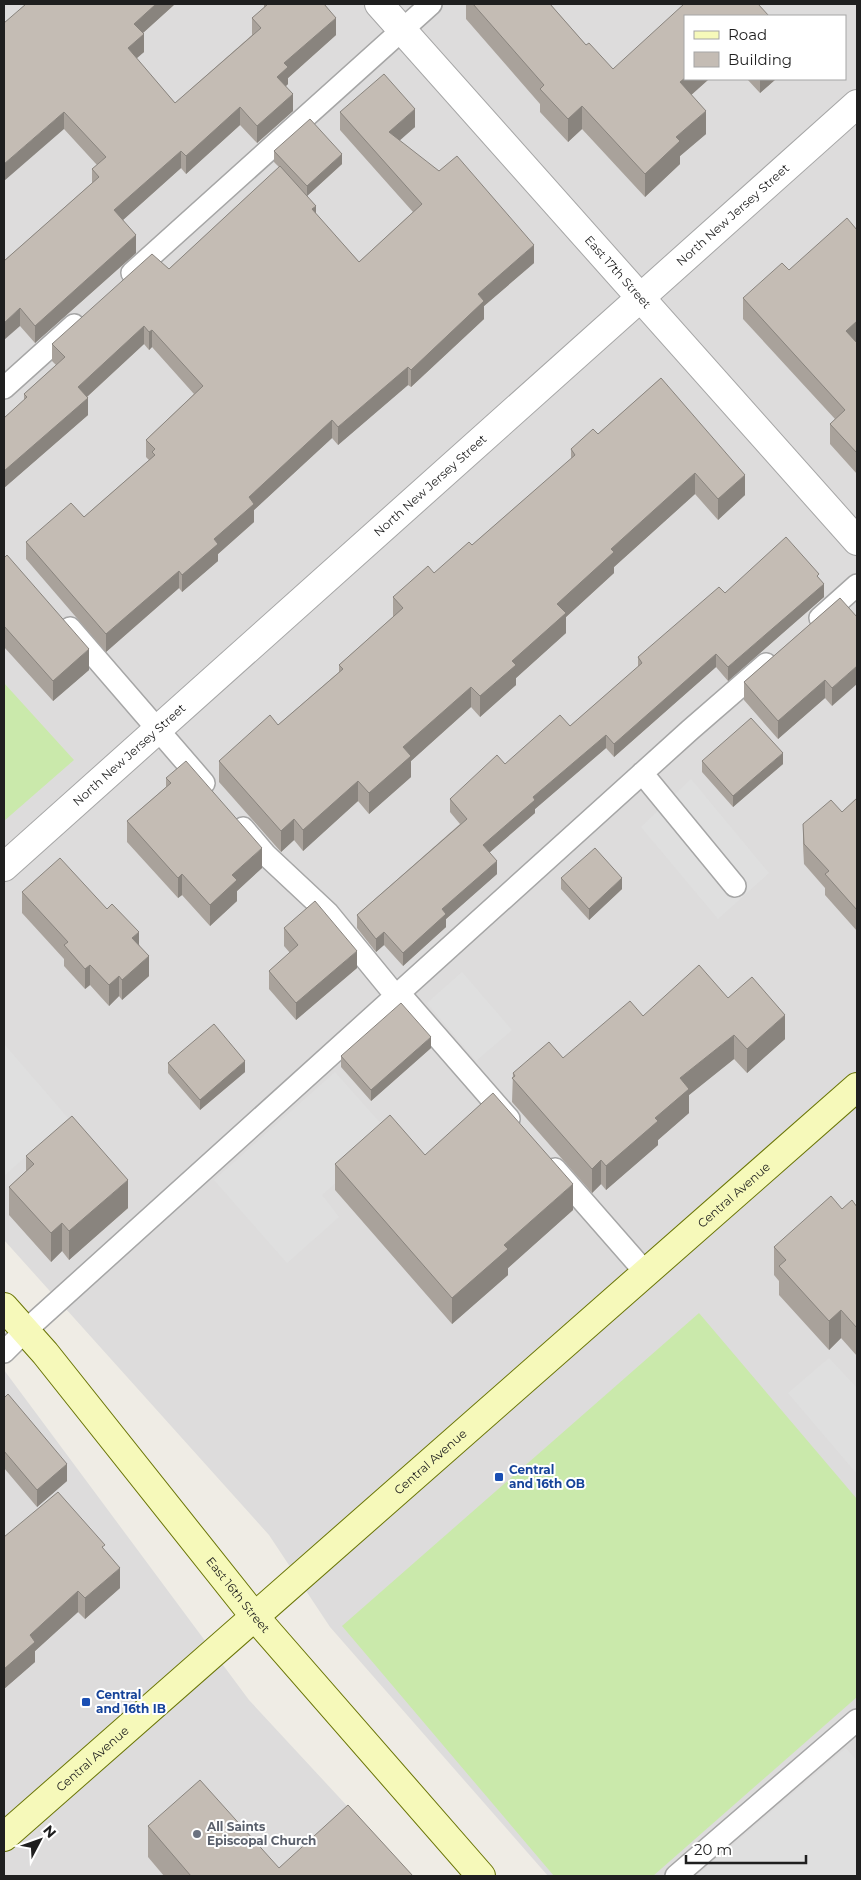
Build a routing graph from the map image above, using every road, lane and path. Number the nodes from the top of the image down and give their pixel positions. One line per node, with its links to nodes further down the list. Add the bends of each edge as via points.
1 (379, 4): 3 (street, East 17th Street)
2 (431, 4): 3 (lane)
3 (402, 29): 5 (lane); 6 (street, East 17th Street)
4 (857, 104): 6 (street, North New Jersey Street)
5 (115, 288)
6 (640, 298): 9 (street, East 17th Street); 14 (street, North New Jersey Street)
7 (85, 315): 8 (lane)
8 (4, 388)
9 (857, 541)
10 (857, 585): 12 (lane)
11 (55, 612): 14 (lane)
12 (806, 629)
13 (784, 648): 15 (lane)
14 (158, 730): 16 (street, North New Jersey Street); 18 (lane, via 266,855 328,913)
15 (642, 773): 17 (lane); 18 (lane)
16 (4, 868)
17 (735, 886)
18 (397, 994): 20 (lane); 24 (lane)
19 (857, 1087): 22 (main road, Central Avenue)
20 (523, 1134)
21 (543, 1156): 22 (lane)
22 (646, 1273): 26 (main road, Central Avenue)
23 (4, 1307): 24 (main road, East 16th Street)
24 (25, 1331): 25 (lane); 26 (main road, East 16th Street)
25 (4, 1352)
26 (254, 1618): 28 (main road, Central Avenue); 29 (main road, East 16th Street)
27 (857, 1720): 30 (lane)
28 (4, 1837)
29 (481, 1876)
30 (676, 1876)

